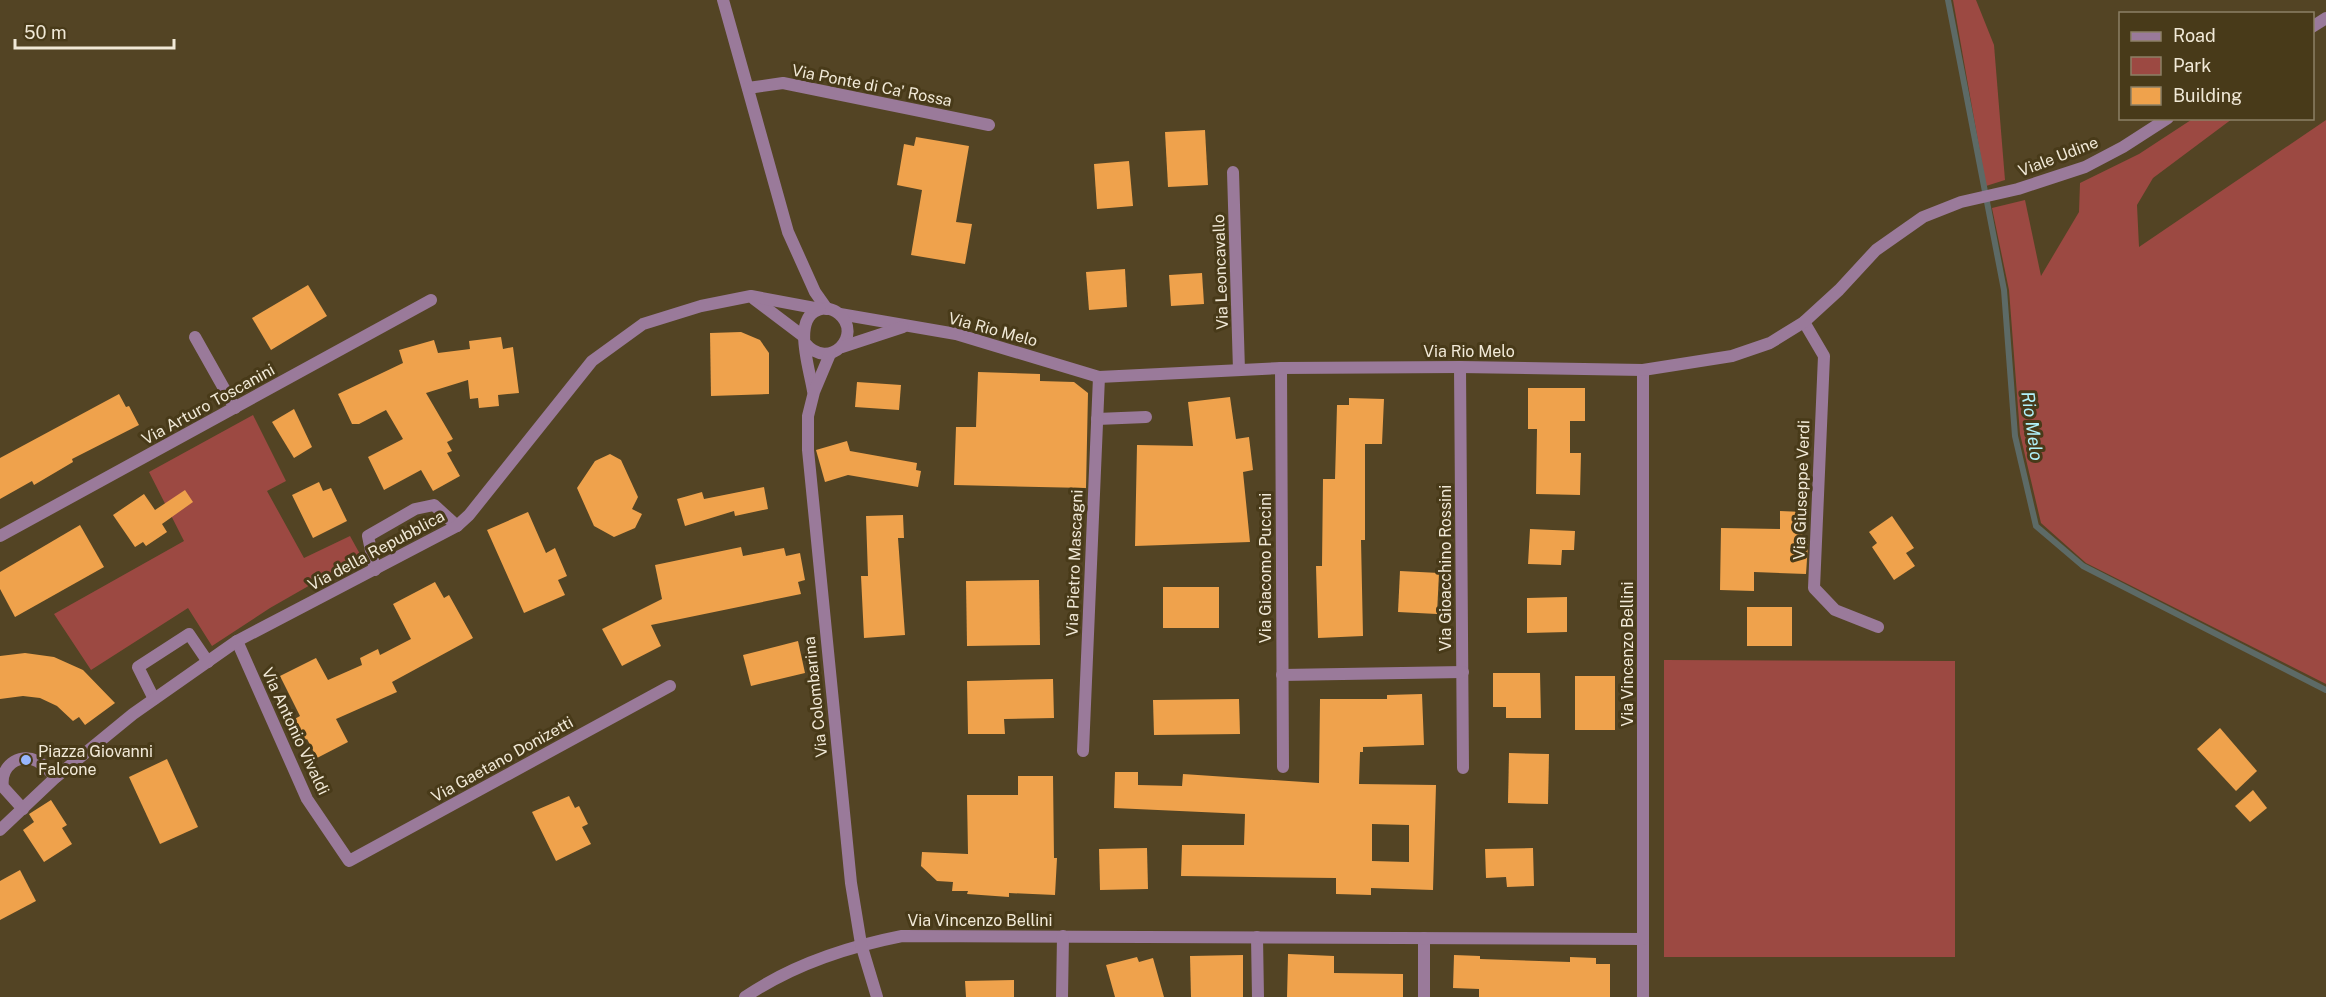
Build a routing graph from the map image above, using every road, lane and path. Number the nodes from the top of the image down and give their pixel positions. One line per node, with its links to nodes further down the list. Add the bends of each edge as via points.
1 (723, 0): 2 (street)
2 (748, 88): 4 (street, Via Ponte di Ca' Rossa, via 783,83); 9 (street, via 788,232)
3 (2165, 120): 6 (street, Viale Udine, via 2085,167)
4 (989, 125)
5 (1233, 172): 19 (street, Via Leoncavallo)
6 (1986, 196): 11 (street, Via Rio Melo, via 1923,217 1876,250)
7 (751, 297): 9 (street, Via della Repubblica); 14 (street); 26 (street, Via della Repubblica, via 701,306 643,324 592,361)
8 (431, 300): 23 (street, Via Arturo Toscanini)
9 (824, 309): 10 (street); 14 (street, via 808,316 802,329)
10 (840, 314): 12 (street, Via Rio Melo); 15 (street, via 848,333)
11 (1804, 322): 20 (street, Via Rio Melo, via 1770,343 1732,356); 29 (street, Via Giuseppe Verdi, via 1824,356 1814,588 1835,610)
12 (907, 326): 15 (street, Via Rio Melo); 21 (street, Via Rio Melo, via 956,334)
13 (195, 337): 23 (street)
14 (804, 339): 16 (street, via 816,352); 22 (street, Via Colombarina)
15 (842, 346): 16 (street)
16 (830, 354): 22 (street, Via Colombarina)
17 (1460, 367): 18 (street, Via Rio Melo); 20 (street, Via Rio Melo); 32 (street, Via Gioacchino Rossini)
18 (1281, 368): 19 (street, Via Rio Melo); 33 (street, Via Giacomo Puccini)
19 (1239, 370): 21 (street, Via Rio Melo)
20 (1643, 370): 46 (street, Via Vincenzo Bellini)
21 (1099, 377): 25 (street, Via Pietro Mascagni)
22 (814, 392): 47 (street, Via Colombarina, via 808,416 811,494 851,883)
23 (235, 408): 27 (street, Via Arturo Toscanini)
24 (1146, 417): 25 (street)
25 (1097, 420): 36 (street, Via Pietro Mascagni)
26 (457, 526): 28 (street, Via della Repubblica); 28 (street, via 434,505 415,509 368,536)
27 (0, 537)
28 (375, 570): 30 (street, Via della Repubblica)
29 (1878, 627)
30 (237, 642): 31 (street, Via della Repubblica); 42 (street, Via Antonio Vivaldi, via 307,799)
31 (208, 662): 35 (street, Via della Repubblica); 35 (street, via 189,634 138,667)
32 (1462, 672): 33 (street); 38 (street, Via Gioacchino Rossini)
33 (1282, 675): 37 (street, Via Giacomo Puccini)
34 (670, 686): 42 (street, Via Gaetano Donizetti)
35 (154, 699): 39 (street, Via della Repubblica)
36 (1083, 751)
37 (1283, 767)
38 (1463, 768)
39 (56, 777): 40 (street, Via della Repubblica); 40 (street, via 27,758 11,763 3,772 3,787)
40 (23, 808): 41 (street, Via della Repubblica)
41 (0, 831)
42 (349, 861)
43 (1063, 936): 44 (street, Via Vincenzo Bellini); 47 (street, Via Vincenzo Bellini, via 902,936); 50 (street, Via Vincenzo Bellini)
44 (1257, 937): 45 (street, Via Vincenzo Bellini); 51 (street)
45 (1424, 938): 46 (street, Via Vincenzo Bellini); 52 (street)
46 (1643, 939): 53 (street, Via Vincenzo Bellini)
47 (861, 944): 48 (street, Via Vincenzo Bellini, via 818,958); 49 (street, Via Colombarina)
48 (745, 997)
49 (876, 997)
50 (1062, 997)
51 (1258, 997)
52 (1424, 997)
53 (1643, 997)

